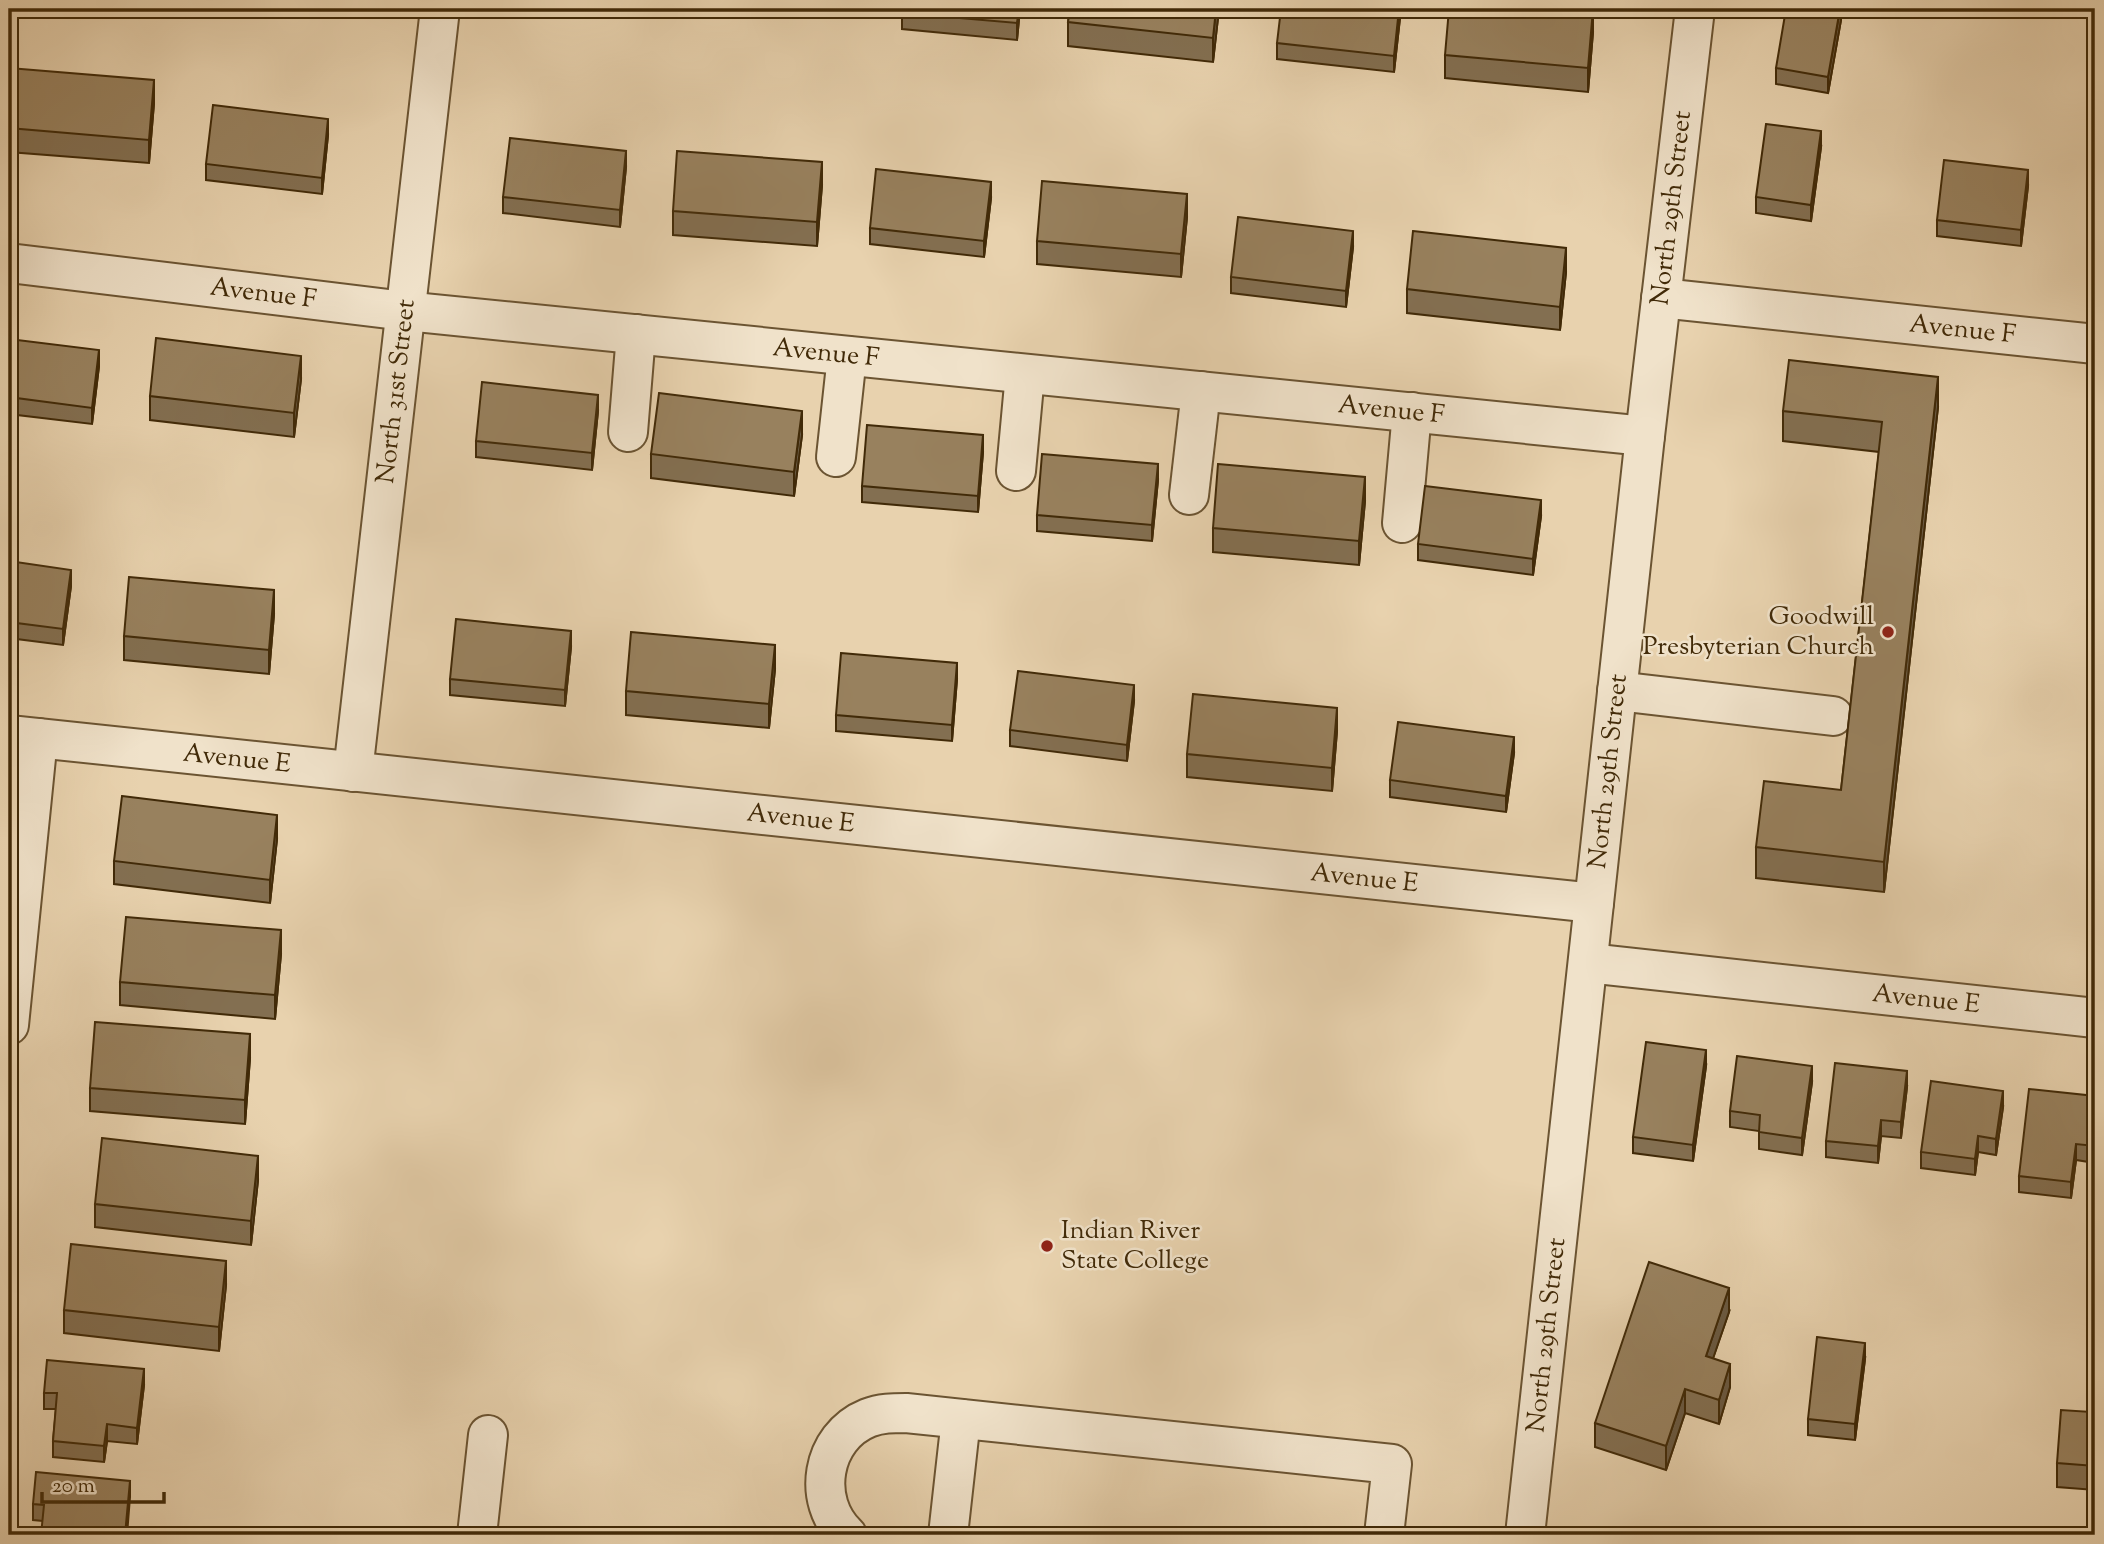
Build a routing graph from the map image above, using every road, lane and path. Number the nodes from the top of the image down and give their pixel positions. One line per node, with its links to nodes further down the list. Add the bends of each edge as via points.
1 (440, 9): 5 (street, North 31st Street)
2 (1695, 9): 4 (street, North 29th Street)
3 (9, 263): 5 (street, Avenue F)
4 (1661, 298): 7 (street, Avenue F); 13 (street, North 29th Street)
5 (405, 311): 6 (street, Avenue F); 21 (street, North 31st Street)
6 (636, 334): 8 (street, Avenue F); 12 (street)
7 (2095, 344)
8 (848, 356): 9 (street, Avenue F); 14 (street)
9 (1025, 374): 10 (street, Avenue F); 15 (street)
10 (1201, 391): 11 (street, Avenue F); 16 (street)
11 (1412, 412): 13 (street, Avenue F); 17 (street)
12 (628, 432)
13 (1645, 436): 18 (street, North 29th Street)
14 (836, 457)
15 (1016, 471)
16 (1189, 495)
17 (1402, 523)
18 (1617, 691): 19 (street); 22 (street, North 29th Street)
19 (1833, 716)
20 (23, 737): 21 (street, Avenue E); 25 (street)
21 (353, 772): 22 (street, Avenue E)
22 (1594, 903): 23 (street, North 29th Street)
23 (1588, 963): 24 (street, Avenue E); 32 (street, North 29th Street)
24 (2095, 1018)
25 (9, 1025)
26 (961, 1419): 29 (street, via 886,1413 860,1422 838,1441 829,1458 825,1495); 30 (street); 31 (street, via 1392,1464)
27 (488, 1435): 28 (street)
28 (477, 1535)
29 (847, 1535)
30 (948, 1535)
31 (1384, 1535)
32 (1525, 1535)

